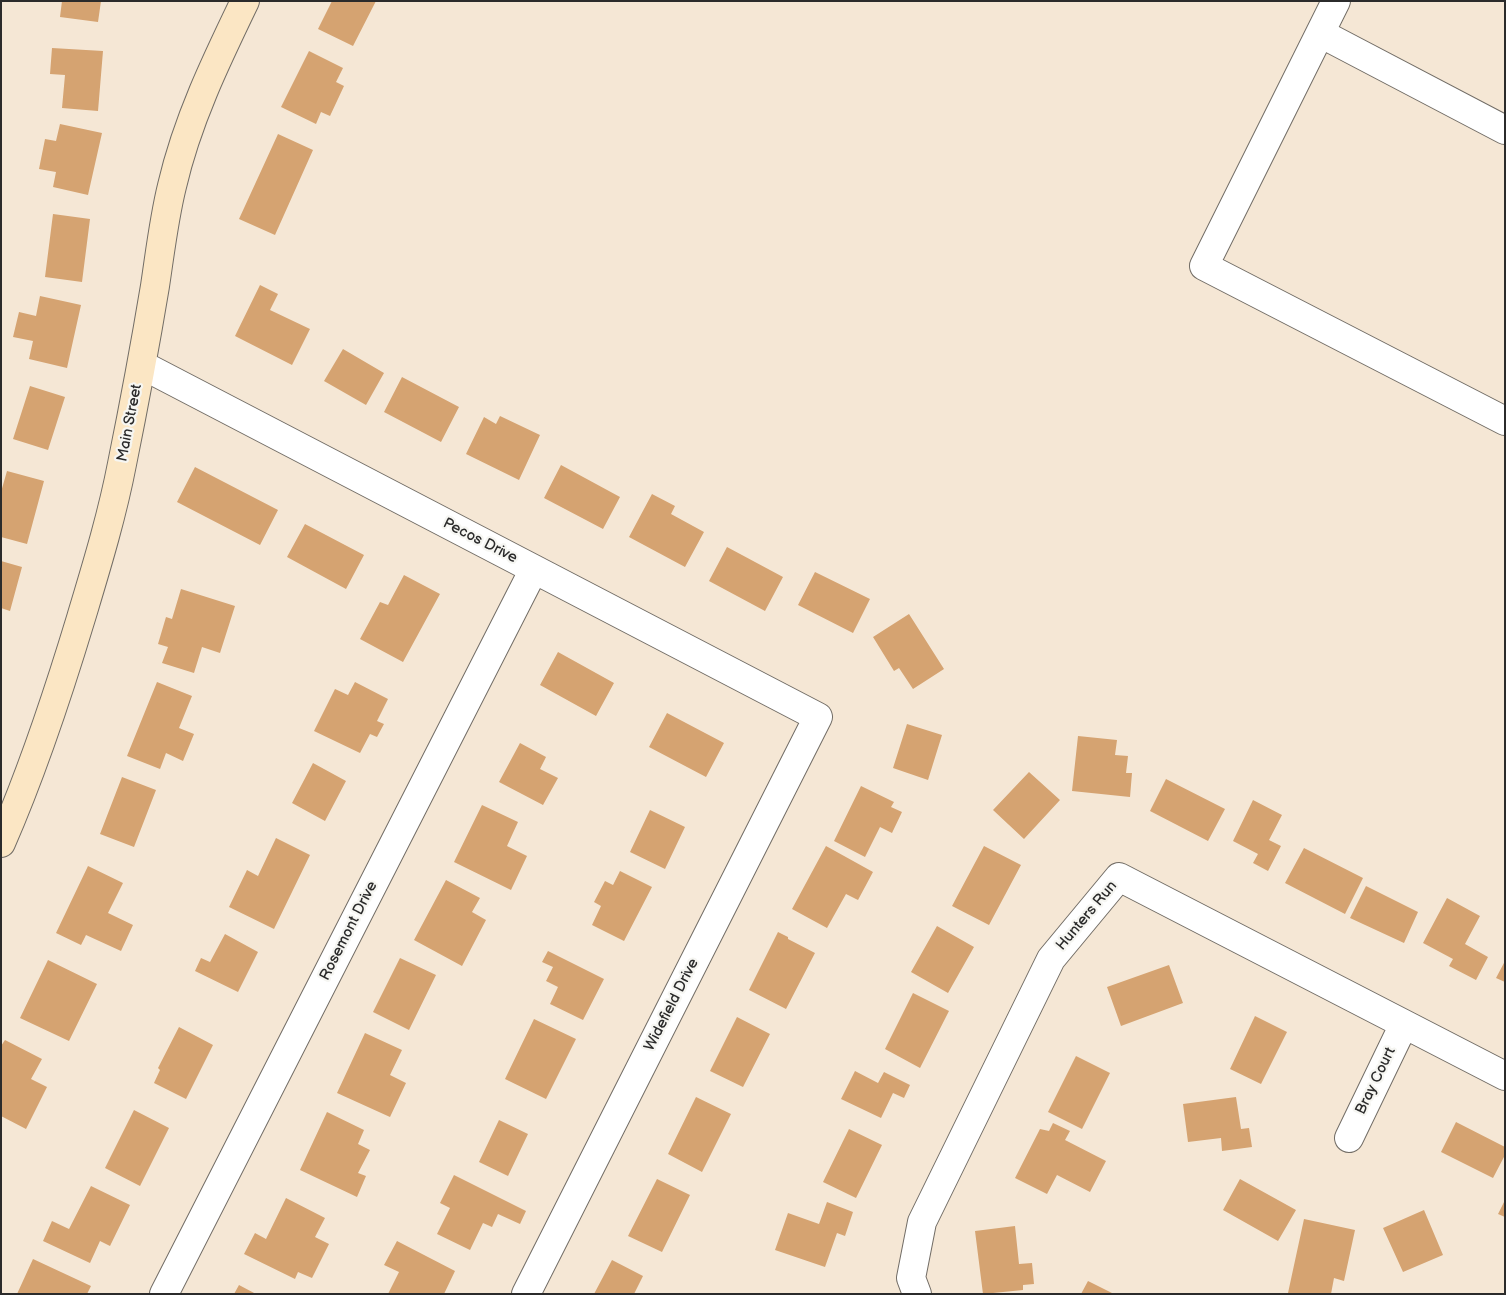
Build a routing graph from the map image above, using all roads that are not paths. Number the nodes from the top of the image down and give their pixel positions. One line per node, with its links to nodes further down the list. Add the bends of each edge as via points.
1 (246, 1): 5 (main road, Main Street, via 200,98 172,186)
2 (1336, 1): 3 (street)
3 (1320, 33): 4 (street); 6 (street, via 1204,266)
4 (1505, 130)
5 (142, 365): 7 (street, Pecos Drive); 9 (main road, Main Street, via 122,467 97,566 37,754)
6 (1505, 422)
7 (534, 569): 8 (street, Pecos Drive); 13 (street, Rosemont Drive)
8 (818, 717): 14 (street, Widefield Drive)
9 (1, 843)
10 (1404, 1024): 11 (street, Hunters Run); 12 (street, Bray Court); 15 (street, Hunters Run, via 1119,877 1051,959 922,1222 911,1278)
11 (1505, 1076)
12 (1349, 1138)
13 (164, 1294)
14 (526, 1294)
15 (917, 1294)

